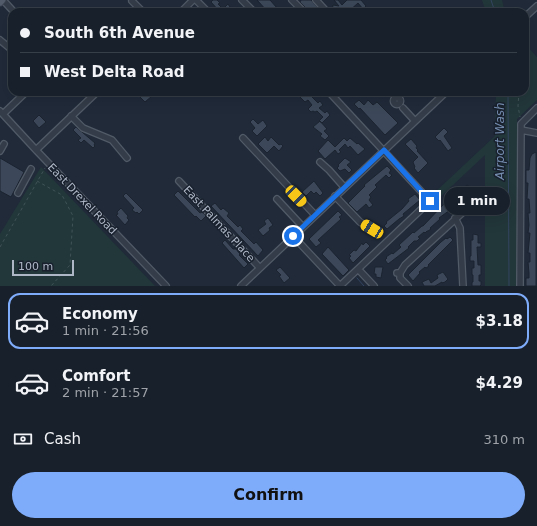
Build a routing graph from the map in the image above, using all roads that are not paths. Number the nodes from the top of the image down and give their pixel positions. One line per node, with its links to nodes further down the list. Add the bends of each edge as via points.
1 (195, 0): 8 (street); 9 (street)
2 (242, 0): 10 (street)
3 (292, 0): 11 (street)
4 (316, 0): 12 (street)
5 (2, 1): 7 (street)
6 (537, 6): 13 (street)
7 (10, 8)
8 (186, 8)
9 (204, 8)
10 (250, 8)
11 (300, 8)
12 (323, 8)
13 (529, 13)
14 (0, 40): 15 (street)
15 (8, 47)
16 (21, 96): 22 (street)
17 (90, 96): 23 (street)
18 (333, 96): 31 (street)
19 (442, 96): 24 (street)
20 (402, 107): 24 (street)
21 (537, 108): 25 (street, via 521,124)
22 (1, 112): 30 (street, East Drexel Road)
23 (71, 116): 30 (street); 32 (street, via 83,128 112,140)
24 (415, 121): 31 (street)
25 (521, 130): 26 (street); 54 (street)
26 (537, 133)
27 (243, 138): 41 (street)
28 (4, 144): 29 (street)
29 (0, 150)
30 (36, 150): 48 (street, East Drexel Road)
31 (384, 150): 36 (street); 47 (street, via 430,201)
32 (127, 158)
33 (320, 162): 36 (street)
34 (30, 170): 37 (street)
35 (179, 181): 46 (street, East Palmas Place)
36 (344, 188): 38 (street)
37 (18, 193)
38 (335, 196): 41 (street); 44 (street, via 355,217)
39 (277, 199): 43 (street)
40 (472, 204): 42 (street)
41 (315, 215): 43 (street)
42 (455, 218): 52 (street, via 398,273); 53 (street, via 460,228)
43 (303, 227): 45 (street)
44 (372, 229)
45 (293, 236): 46 (street); 50 (street)
46 (260, 267): 49 (street)
47 (358, 269): 50 (street); 51 (street)
48 (166, 286)
49 (241, 286)
50 (340, 286)
51 (374, 286)
52 (408, 286)
53 (463, 286)
54 (520, 286)

